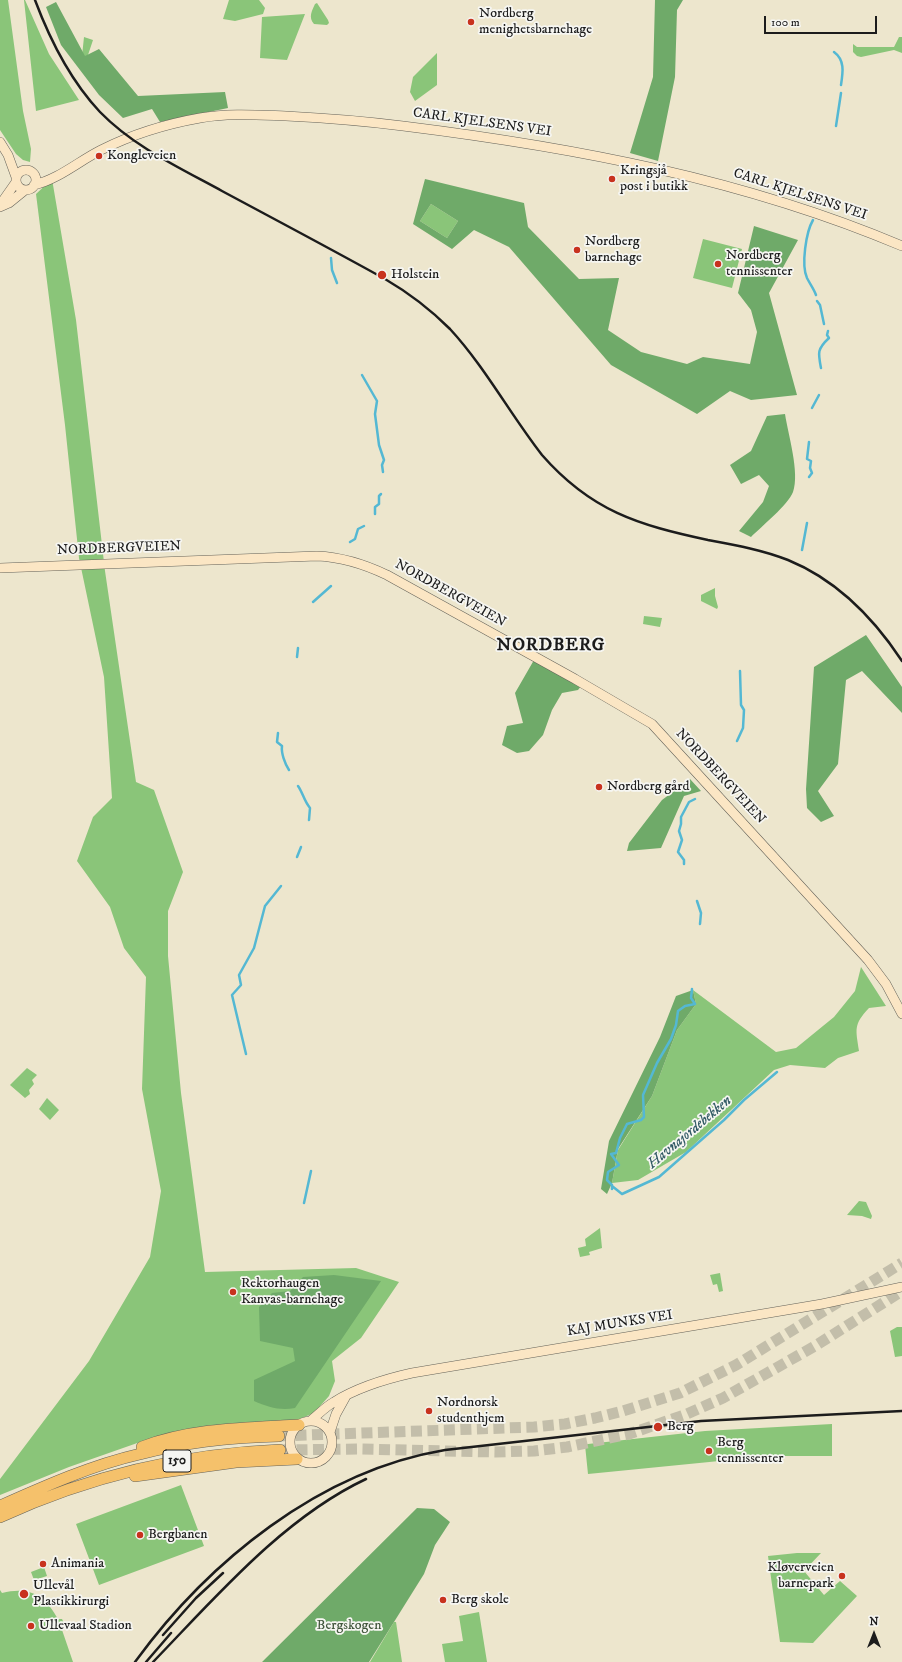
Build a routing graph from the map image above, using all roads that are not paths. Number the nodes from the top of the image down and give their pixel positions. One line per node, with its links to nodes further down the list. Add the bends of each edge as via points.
1 (0, 142): 2 (main road)
2 (8, 155): 3 (main road); 5 (main road)
3 (30, 173): 4 (main road); 5 (main road, via 19,173); 6 (main road, via 36,180)
4 (57, 176): 6 (main road, CARL KJELSENS VEI); 9 (main road, CARL KJELSENS VEI, via 88,157 126,139 187,120 230,115 329,118 480,136 562,149 648,167 790,204)
5 (16, 180): 7 (main road, via 19,187); 8 (main road)
6 (34, 185): 7 (main road)
7 (25, 190): 8 (main road, via 9,203)
8 (0, 206)
9 (902, 246)
10 (0, 568): 11 (main road, NORDBERGVEIEN, via 317,556 341,558 387,575 652,724 868,960 886,984)
11 (902, 1014)
12 (902, 1287): 13 (main road, KAJ MUNKS VEI, via 822,1304 412,1372 368,1385)
13 (346, 1396): 14 (main road, KAJ MUNKS VEI); 15 (main road)
14 (304, 1423): 15 (main road, via 319,1423); 18 (main road, KAJ MUNKS VEI, via 293,1431 290,1439 291,1448); 19 (highway, via 176,1437 156,1442)
15 (330, 1432): 18 (main road, via 332,1447 322,1461 309,1464)
16 (279, 1436): 19 (highway, 150, via 223,1439 191,1444 139,1454)
17 (280, 1450): 20 (highway, 150, via 179,1460)
18 (297, 1458): 20 (highway, via 208,1465)
19 (96, 1467): 21 (highway, 150)
20 (77, 1486): 22 (highway, 150, via 31,1502)
21 (0, 1506)
22 (0, 1517)

